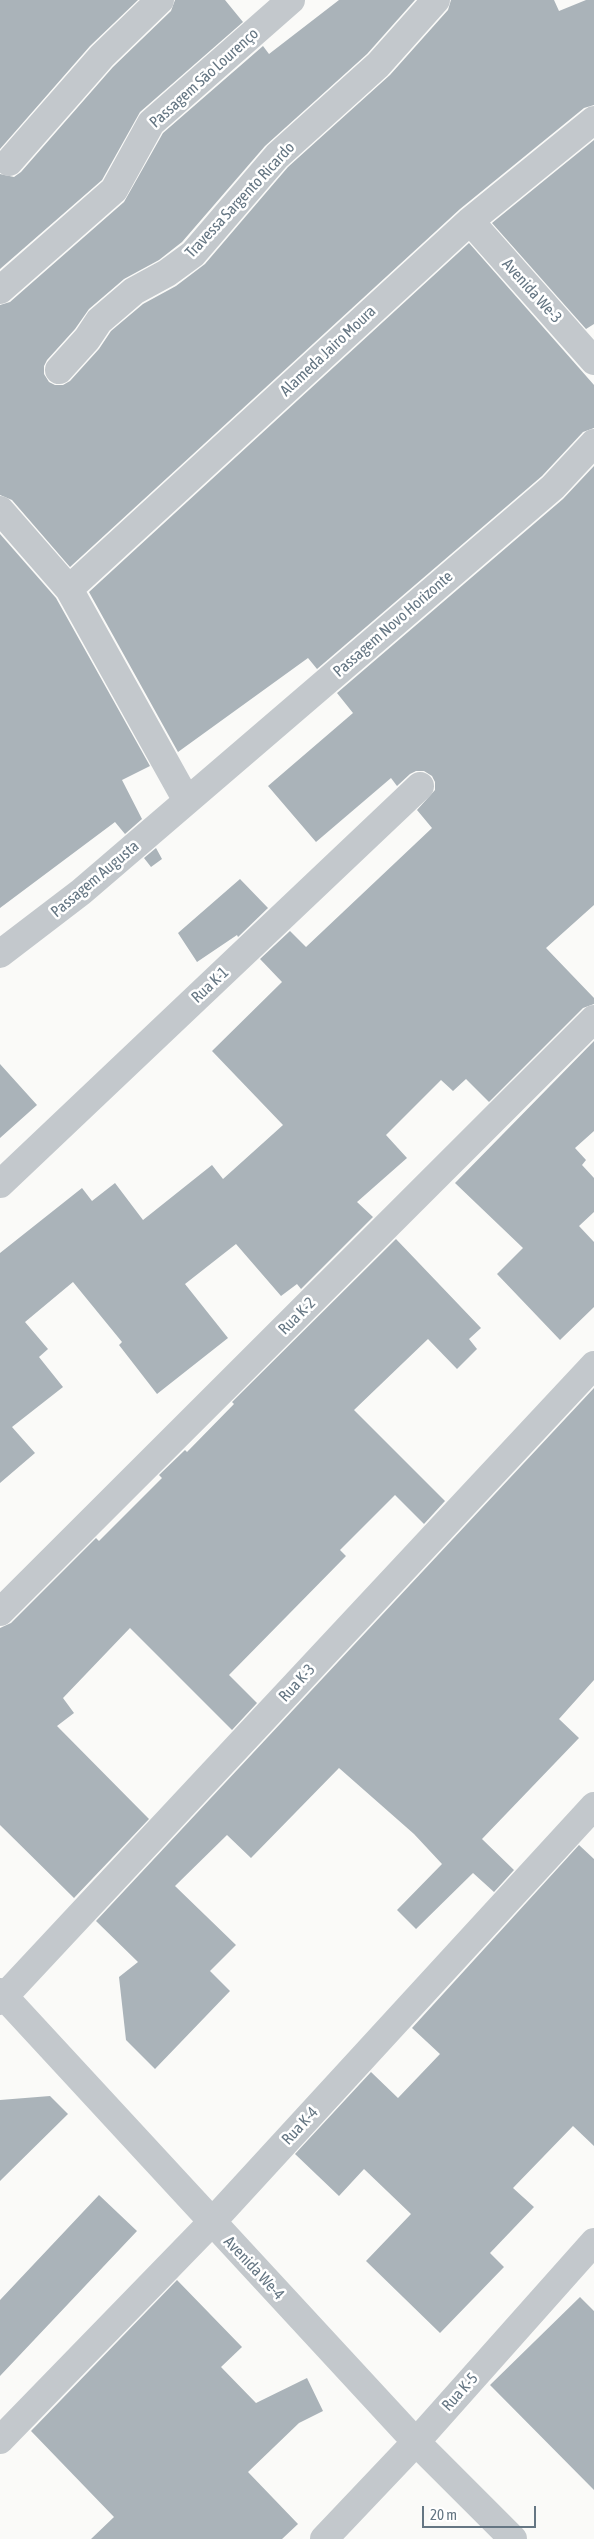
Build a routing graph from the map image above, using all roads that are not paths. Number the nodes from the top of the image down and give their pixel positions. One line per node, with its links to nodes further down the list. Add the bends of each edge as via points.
1 (160, 0): 5 (street, via 102,56)
2 (291, 0): 7 (street, Passagem São Lourenço, via 151,123 114,190)
3 (436, 0): 9 (street, Travessa Sargento Ricardo, via 378,65 277,156 193,254 134,291 99,321)
4 (594, 120): 6 (street, Alameda Jairo Moura)
5 (9, 162)
6 (470, 220): 8 (street, Avenida We-3); 12 (street, Alameda Jairo Moura)
7 (0, 290)
8 (594, 361)
9 (59, 370)
10 (594, 443): 14 (street, Passagem Novo Horizonte, via 553,487)
11 (0, 510): 12 (street)
12 (69, 589): 14 (street)
13 (420, 786): 17 (street, Rua K-1)
14 (187, 801): 15 (street, Passagem Augusta, via 82,892)
15 (0, 954)
16 (593, 1024): 19 (street, Rua K-2)
17 (0, 1184)
18 (594, 1365): 21 (street, Rua K-3)
19 (0, 1612)
20 (590, 1820): 22 (street, Rua K-4)
21 (1, 1997): 22 (street, Avenida We-4)
22 (211, 2223): 24 (street, Rua K-4); 25 (street, Avenida We-4)
23 (594, 2242): 25 (street, Rua K-5)
24 (0, 2440)
25 (416, 2442): 26 (street, Rua K-5); 27 (street, Avenida We-4)
26 (324, 2539)
27 (513, 2539)

